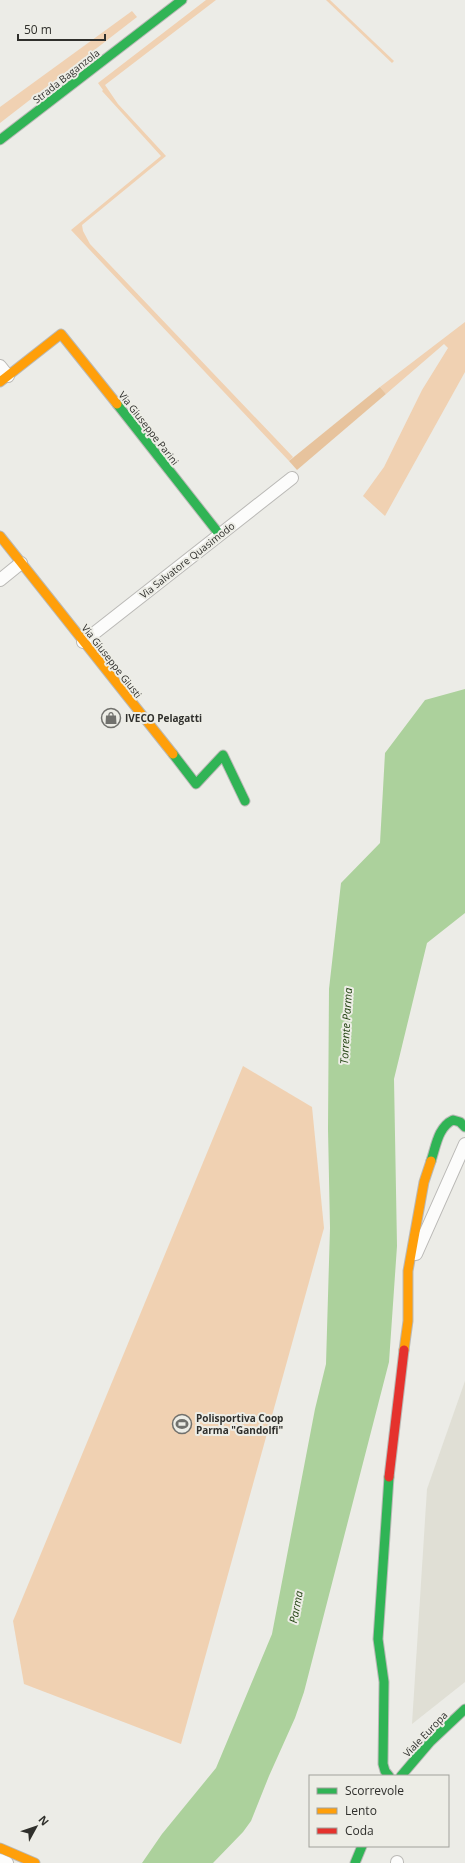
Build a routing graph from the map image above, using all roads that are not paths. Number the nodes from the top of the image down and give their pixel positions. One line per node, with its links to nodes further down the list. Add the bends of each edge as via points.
1 (182, 0): 2 (street, Strada Baganzola)
2 (0, 140)
3 (0, 366): 4 (street)
4 (4, 379): 6 (street, Via Giuseppe Parini, via 61,334)
5 (292, 478): 6 (street, Via Salvatore Quasimodo)
6 (220, 535): 10 (street, Via Salvatore Quasimodo)
7 (0, 536): 8 (street, Via Giuseppe Giusti)
8 (21, 563): 9 (street); 10 (street, Via Giuseppe Giusti)
9 (0, 580)
10 (83, 642): 11 (street, Via Giuseppe Giusti, via 196,784 223,755)
11 (245, 802)
12 (465, 1127): 14 (street, via 453,1120 447,1123 439,1136 422,1190)
13 (465, 1144): 14 (street, via 413,1260)
14 (407, 1288): 16 (street, via 408,1321 390,1460 378,1639 384,1682 383,1764)
15 (465, 1709): 17 (street, Viale Europa)
16 (388, 1775)
17 (402, 1775)
18 (362, 1847): 22 (street)
19 (1, 1853): 20 (street); 21 (street)
20 (7, 1863)
21 (35, 1863)
22 (355, 1863)

